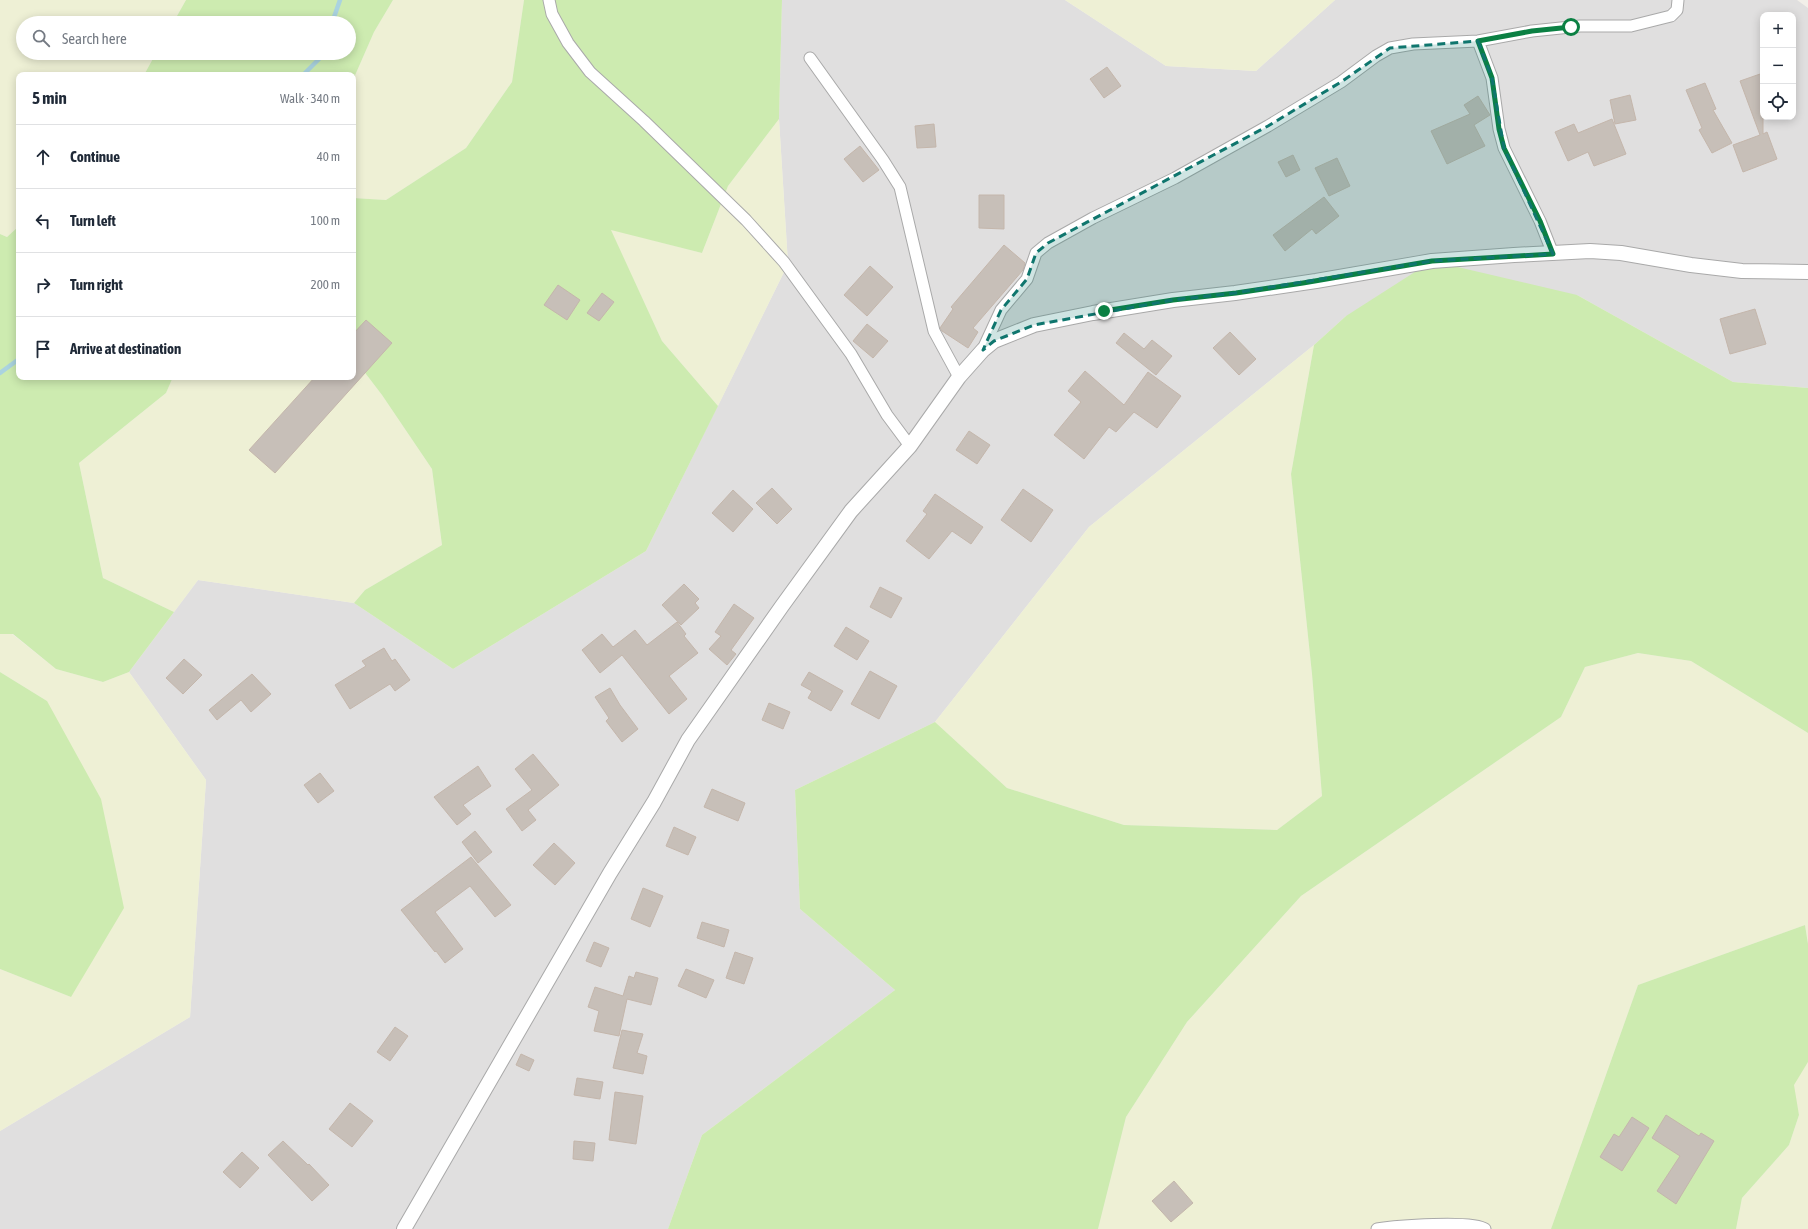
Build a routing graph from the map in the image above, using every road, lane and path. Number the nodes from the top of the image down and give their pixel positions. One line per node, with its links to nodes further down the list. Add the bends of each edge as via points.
1 (549, 0): 9 (street, via 552,14 568,43 590,72 746,220 784,262 851,354 887,415)
2 (1678, 0): 3 (street, via 1677,10 1671,16 1631,26 1580,26 1532,31)
3 (1478, 41): 5 (street, via 1492,78 1504,148 1540,221); 7 (street, via 1413,44 1390,48 1342,82 1268,126 1175,178 1048,243 1036,253 1027,279 1001,310)
4 (810, 58): 8 (street, via 900,187 934,331)
5 (1553, 254): 6 (street, via 1590,251 1621,253 1742,271); 7 (street, via 1432,261 1316,281 1093,313 1034,325 994,341)
6 (1808, 272)
7 (983, 350): 8 (street)
8 (959, 377): 9 (street)
9 (910, 446): 10 (street, via 851,511 688,740)
10 (404, 1229)
11 (1377, 1229): 12 (street, via 1401,1225 1463,1225)
12 (1485, 1229)

